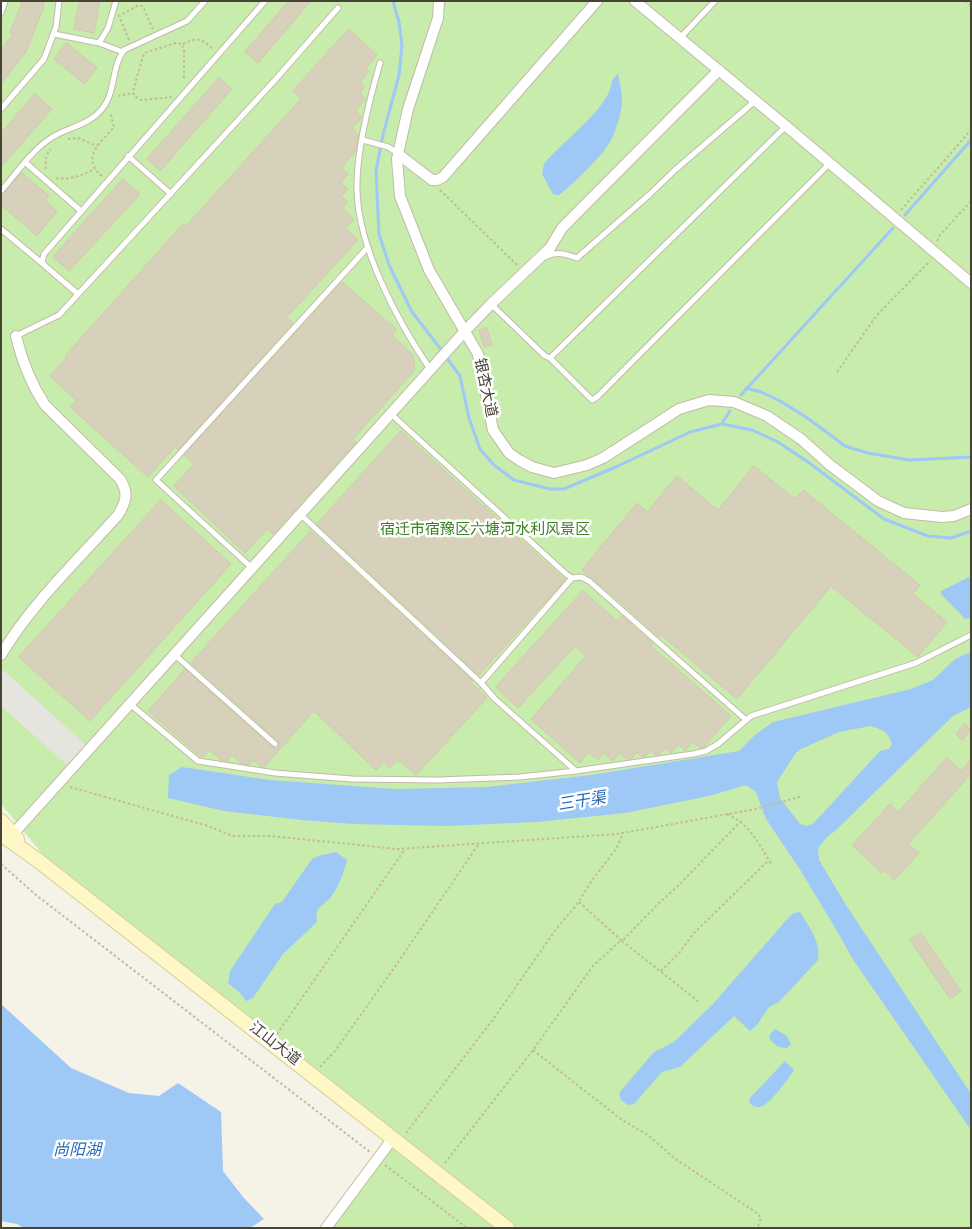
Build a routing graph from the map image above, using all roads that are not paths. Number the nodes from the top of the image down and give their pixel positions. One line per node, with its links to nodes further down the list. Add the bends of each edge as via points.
1 (5, 1): 11 (lane)
2 (59, 1): 12 (lane)
3 (116, 1): 14 (lane, via 108,28)
4 (205, 1): 15 (lane, via 187,21)
5 (265, 1): 23 (lane)
6 (439, 1): 22 (street, 银杏大道, via 438,18 408,109)
7 (597, 1): 22 (street, via 443,177 437,180 428,178)
8 (715, 1): 13 (lane)
9 (641, 3): 13 (street)
10 (338, 8): 27 (lane)
11 (1, 13)
12 (54, 34): 14 (lane); 19 (lane, via 44,59)
13 (680, 38): 17 (street)
14 (99, 43): 15 (lane)
15 (122, 52): 24 (lane, via 106,103 96,116 48,140)
16 (380, 63): 21 (lane)
17 (719, 70): 18 (street); 32 (street, via 562,228 550,248)
18 (756, 101): 20 (street); 32 (lane, via 577,258 552,254)
19 (1, 109)
20 (786, 126): 25 (street); 38 (lane)
21 (363, 140): 22 (lane, via 385,146); 30 (lane, via 357,190 361,225)
22 (398, 154): 36 (street, 银杏大道, via 400,196 429,270)
23 (128, 156): 27 (lane); 28 (lane)
24 (26, 163): 26 (lane); 28 (lane)
25 (830, 163): 33 (street); 38 (lane, via 597,397 592,400)
26 (1, 191)
27 (171, 194): 34 (lane)
28 (81, 211): 31 (lane, via 44,254)
29 (1, 229): 31 (lane)
30 (368, 247): 39 (lane, via 399,318 415,346); 43 (lane, via 156,480)
31 (44, 265): 34 (lane)
32 (528, 268): 35 (street)
33 (971, 283)
34 (78, 294): 37 (lane, via 58,315)
35 (491, 304): 36 (street); 38 (lane)
36 (463, 334): 39 (street); 41 (street, 银杏大道, via 478,354 493,430 509,454 532,467 554,473 587,465 679,408 709,400 734,402 767,416 878,501 904,513 942,517)
37 (16, 336): 47 (street, via 36,391 45,405 114,473 124,486 126,495 118,515 36,607)
38 (550, 358)
39 (434, 365): 40 (street)
40 (391, 414): 42 (street); 44 (lane)
41 (971, 509)
42 (300, 514): 43 (street); 48 (lane)
43 (252, 568): 46 (street)
44 (572, 578): 48 (lane); 50 (lane, via 581,577 589,581)
45 (971, 635): 50 (lane, via 916,664)
46 (174, 654): 49 (street); 51 (lane)
47 (1, 655)
48 (481, 683): 52 (lane)
49 (130, 704): 52 (lane, via 198,761 239,768 352,778 438,780); 54 (street)
50 (745, 719): 52 (lane, via 706,751)
51 (275, 744)
52 (576, 771)
53 (1, 821): 54 (main road, 江山大道)
54 (7, 834): 55 (main road, 江山大道)
55 (399, 1136): 56 (street); 57 (main road, 江山大道, via 438,1173)
56 (326, 1228)
57 (508, 1228)

